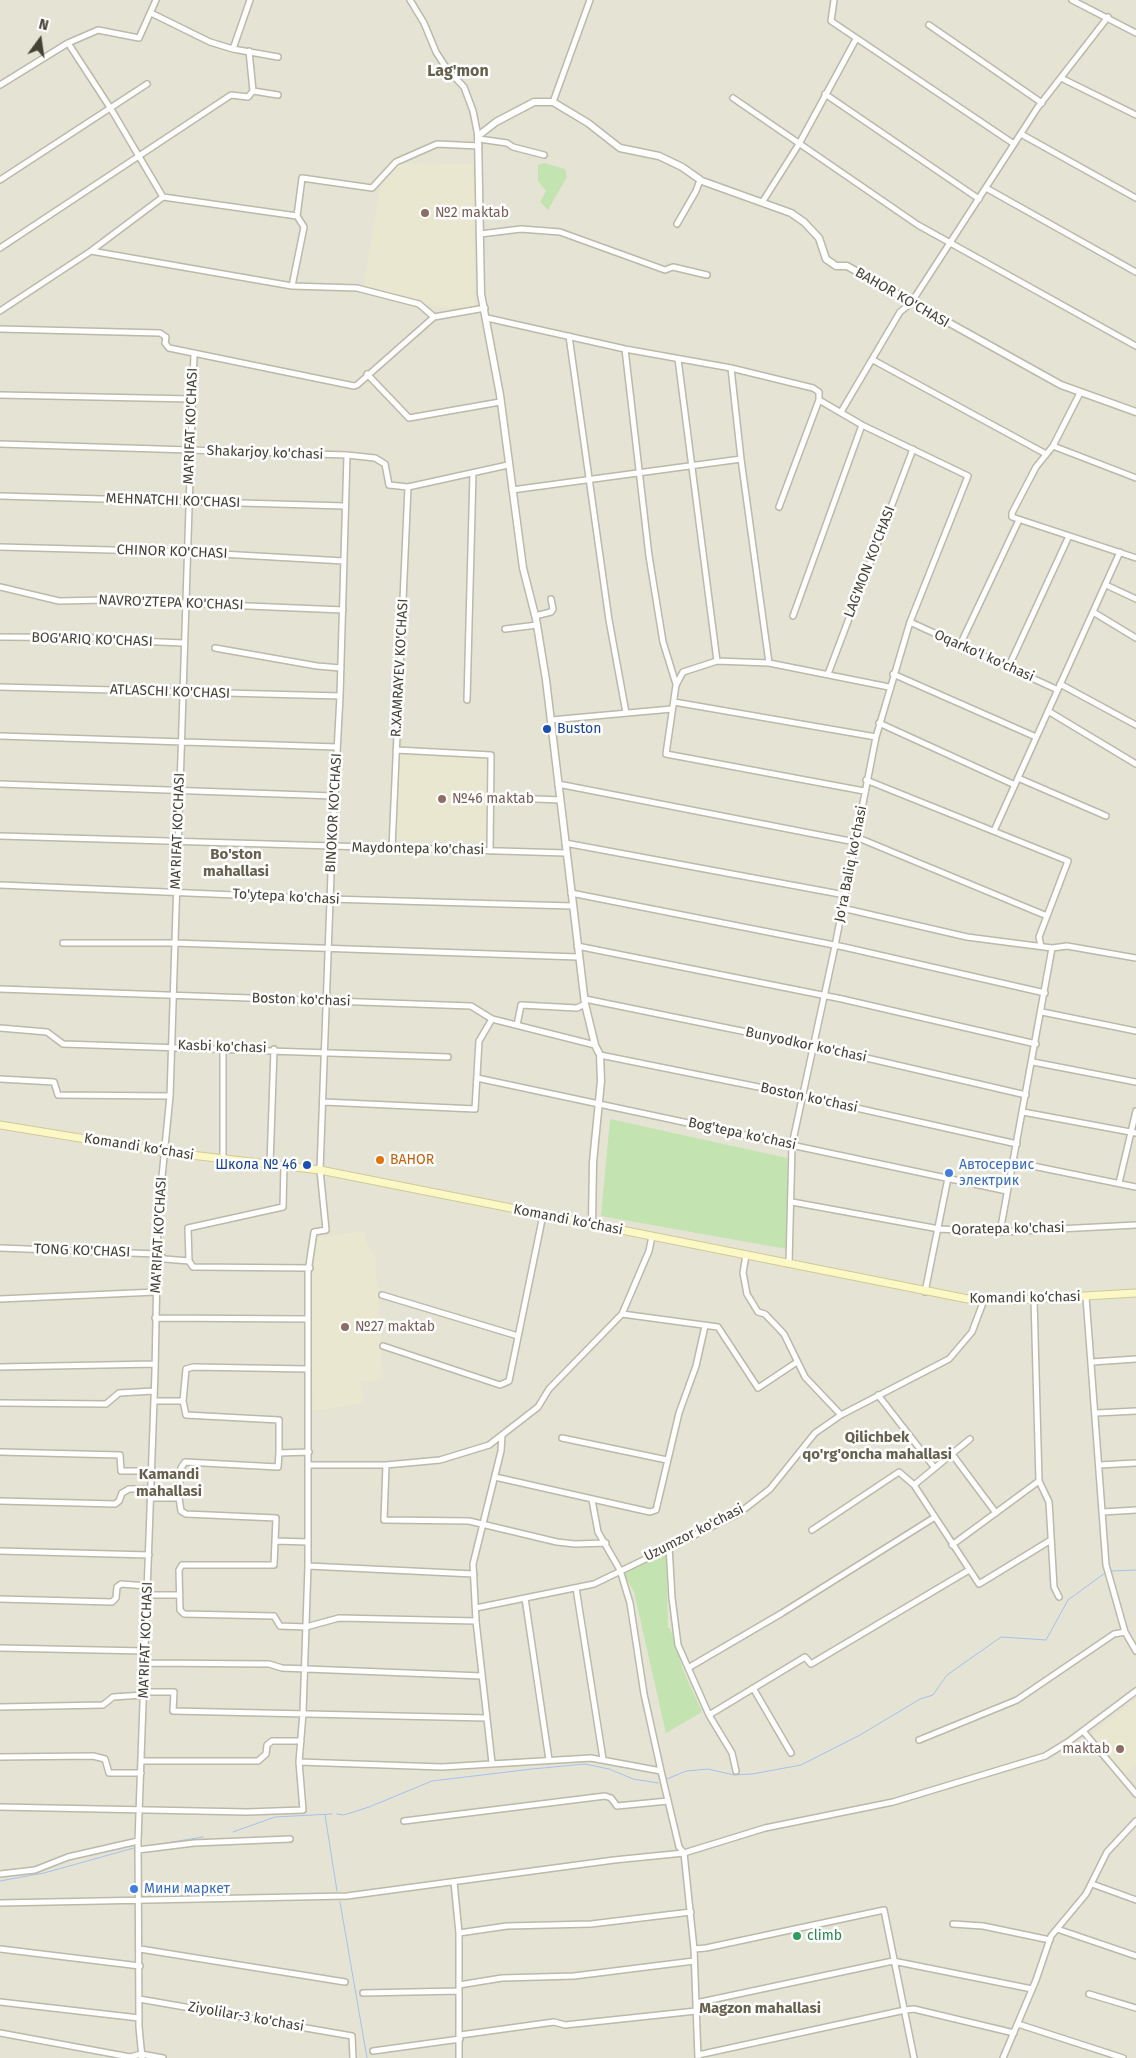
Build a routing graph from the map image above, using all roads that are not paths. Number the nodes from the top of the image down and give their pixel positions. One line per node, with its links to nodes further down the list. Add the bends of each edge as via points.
1 (156, 0): 7 (street)
2 (250, 0): 13 (street)
3 (410, 0): 28 (street, via 446,69 464,87)
4 (590, 0): 23 (street)
5 (834, 0): 11 (street, via 831,21)
6 (1072, 0): 8 (street)
7 (150, 13): 12 (street, via 139,38 98,30); 13 (street, via 210,42)
8 (1108, 18): 10 (street); 16 (street)
9 (929, 25): 24 (street)
10 (1136, 34)
11 (856, 39): 20 (street); 30 (street)
12 (68, 43): 18 (street); 25 (street)
13 (233, 49): 14 (street)
14 (249, 51): 15 (street); 19 (street)
15 (278, 57)
16 (1061, 78): 24 (street); 26 (street)
17 (147, 84): 25 (street)
18 (0, 85)
19 (253, 91): 21 (street); 32 (street, via 248,97 230,95)
20 (825, 94): 29 (street); 38 (street)
21 (278, 95)
22 (733, 98): 29 (street)
23 (553, 102): 28 (street, via 534,102 496,122); 34 (street, BAHOR KO'CHASI, via 588,122 620,148 658,156)
24 (1042, 103): 27 (street)
25 (111, 109): 32 (street); 33 (street)
26 (1136, 115)
27 (1021, 134): 30 (street); 37 (street)
28 (479, 140): 31 (street, via 507,143 513,148); 40 (street, via 437,144 396,162 372,188 302,178); 42 (street)
29 (799, 144): 39 (street); 43 (street, via 918,225)
30 (1014, 144): 35 (street)
31 (544, 154)
32 (138, 155): 36 (street); 44 (street)
33 (0, 180)
34 (700, 180): 39 (street, BAHOR KO'CHASI); 41 (street)
35 (986, 188): 38 (street); 46 (street)
36 (163, 197): 40 (street); 45 (street)
37 (1136, 198)
38 (978, 200): 43 (street)
39 (763, 201): 49 (street, BAHOR KO'CHASI, via 804,222 819,238 826,259 836,266 846,266)
40 (297, 216): 48 (street, via 304,227)
41 (677, 224)
42 (480, 234): 47 (street, via 521,229 560,232 665,270 673,268); 50 (street, via 481,294)
43 (949, 242): 49 (street); 56 (street)
44 (0, 248)
45 (91, 251): 48 (street); 51 (street)
46 (1136, 272)
47 (707, 276)
48 (292, 286): 52 (street, via 356,288 419,304)
49 (911, 303): 60 (street, via 900,312); 63 (street, BAHOR KO'CHASI)
50 (485, 308): 52 (street); 53 (street)
51 (0, 311)
52 (434, 317): 62 (street)
53 (487, 318): 55 (street); 67 (street)
54 (0, 329): 58 (street, via 160,333 166,336 165,343 169,348)
55 (569, 336): 57 (street); 83 (street)
56 (1136, 346)
57 (625, 349): 59 (street); 80 (street)
58 (194, 353): 62 (street, via 354,386); 65 (street, MA'RIFAT KO'CHASI)
59 (678, 359): 61 (street); 79 (street)
60 (873, 360): 68 (street); 75 (street)
61 (731, 368): 66 (street, via 813,388 819,392); 77 (street)
62 (367, 374): 67 (street, via 409,418)
63 (1080, 393): 69 (street, BAHOR KO'CHASI); 72 (street)
64 (0, 395): 65 (street)
65 (192, 399): 74 (street, MA'RIFAT KO'CHASI)
66 (819, 400): 68 (street); 89 (street)
67 (500, 402): 78 (street)
68 (841, 412): 70 (street)
69 (1136, 412)
70 (862, 424): 73 (street); 105 (street)
71 (0, 444): 74 (street, Shakarjoy ko'chasi)
72 (1053, 446): 75 (street); 82 (street)
73 (913, 449): 106 (street, Jo'ra Baliq ko'chasi, via 968,476); 118 (street, LAG'MON KO'CHASI)
74 (190, 451): 76 (street, Shakarjoy ko'chasi); 87 (street, MA'RIFAT KO'CHASI)
75 (1046, 454): 90 (street, via 1012,513 1012,517)
76 (348, 455): 84 (street, Shakarjoy ko'chasi, via 375,458 385,464 389,485); 88 (street, BINOKOR KO'CHASI)
77 (741, 459): 79 (street); 115 (street)
78 (508, 465): 81 (street); 85 (street)
79 (691, 466): 80 (street); 114 (street)
80 (640, 472): 83 (street); 120 (street, via 663,642)
81 (473, 473): 84 (street); 126 (street)
82 (1136, 478)
83 (589, 479): 85 (street); 130 (street)
84 (408, 488): 139 (street, R.XAMRAYEV KO'CHASI)
85 (512, 490): 104 (street, via 523,568)
86 (0, 496): 87 (street, MEHNATCHI KO'CHASI)
87 (187, 501): 88 (street, MEHNATCHI KO'CHASI); 93 (street, MA'RIFAT KO'CHASI)
88 (345, 506): 96 (street, BINOKOR KO'CHASI)
89 (779, 507)
90 (1018, 520): 91 (street); 112 (street)
91 (1069, 536): 94 (street); 116 (street)
92 (0, 547): 93 (street, CHINOR KO'CHASI)
93 (186, 552): 96 (street, CHINOR KO'CHASI); 101 (street, MA'RIFAT KO'CHASI)
94 (1120, 552): 95 (street); 97 (street)
95 (1136, 558)
96 (344, 560): 102 (street, BINOKOR KO'CHASI)
97 (1106, 585): 100 (street); 103 (street)
98 (0, 587): 101 (street, NAVRO'ZTEPA KO'CHASI, via 59,601)
99 (551, 599): 104 (street, via 551,612)
100 (1136, 599)
101 (185, 604): 102 (street, NAVRO'ZTEPA KO'CHASI); 111 (street, MA'RIFAT KO'CHASI)
102 (342, 610): 117 (street, BINOKOR KO'CHASI)
103 (1092, 612): 110 (street); 123 (street)
104 (535, 616): 107 (street)
105 (793, 616)
106 (910, 622): 112 (street, Oqarko'l ko'chasi); 119 (street, Jo'ra Baliq ko'chasi)
107 (537, 625): 108 (street); 131 (street)
108 (505, 629)
109 (0, 637): 111 (street, BOG'ARIQ KO'CHASI)
110 (1136, 638)
111 (183, 642): 124 (street, MA'RIFAT KO'CHASI)
112 (960, 645): 116 (street, Oqarko'l ko'chasi)
113 (215, 648): 117 (street)
114 (717, 661): 115 (street); 120 (street, via 683,672)
115 (769, 663): 118 (street)
116 (1009, 666): 123 (street, Oqarko'l ko'chasi)
117 (341, 668): 125 (street, BINOKOR KO'CHASI)
118 (828, 674): 122 (street)
119 (893, 674): 122 (street, Jo'ra Baliq ko'chasi); 136 (street)
120 (676, 685): 127 (street)
121 (0, 687): 124 (street, ATLASCHI KO'CHASI)
122 (889, 687): 132 (street, Jo'ra Baliq ko'chasi)
123 (1059, 687): 129 (street); 133 (street, Oqarko'l ko'chasi)
124 (182, 692): 125 (street, ATLASCHI KO'CHASI); 137 (street, MA'RIFAT KO'CHASI)
125 (340, 696): 138 (street, BINOKOR KO'CHASI)
126 (467, 700)
127 (674, 702): 128 (street); 135 (street)
128 (672, 709): 130 (street); 147 (street, via 666,754)
129 (1048, 711): 136 (street); 140 (street)
130 (626, 713): 131 (street)
131 (551, 720): 144 (street)
132 (879, 723): 135 (street, Jo'ra Baliq ko'chasi); 145 (street)
133 (1136, 725)
134 (0, 736): 137 (street)
135 (876, 737): 142 (street, Jo'ra Baliq ko'chasi)
136 (1036, 737): 141 (street)
137 (180, 742): 138 (street); 146 (street, MA'RIFAT KO'CHASI)
138 (337, 747): 148 (street, BINOKOR KO'CHASI)
139 (396, 750): 149 (street, via 491,755); 158 (street, R.XAMRAYEV KO'CHASI)
140 (1136, 764)
141 (1018, 778): 145 (street); 151 (street)
142 (866, 780): 147 (street, Jo'ra Baliq ko'chasi); 152 (street)
143 (0, 784): 146 (street)
144 (558, 784): 150 (street); 154 (street)
145 (1015, 785): 152 (street)
146 (179, 790): 148 (street); 155 (street, MA'RIFAT KO'CHASI)
147 (864, 791): 154 (street, Jo'ra Baliq ko'chasi)
148 (334, 796): 157 (street, BINOKOR KO'CHASI)
149 (490, 797): 150 (street); 159 (street)
150 (560, 800): 156 (street)
151 (1106, 816)
152 (994, 831): 168 (street, via 1068,861)
153 (0, 836): 155 (street, Maydontepa ko'chasi)
154 (856, 839): 164 (street, Jo'ra Baliq ko'chasi); 168 (street)
155 (178, 841): 157 (street, Maydontepa ko'chasi); 162 (street, MA'RIFAT KO'CHASI)
156 (565, 843): 160 (street); 164 (street)
157 (332, 847): 158 (street, Maydontepa ko'chasi); 165 (street, BINOKOR KO'CHASI)
158 (392, 848): 159 (street, Maydontepa ko'chasi)
159 (490, 851): 160 (street, Maydontepa ko'chasi)
160 (566, 853): 163 (street)
161 (0, 885): 162 (street, To'ytepa ko'chasi)
162 (176, 891): 165 (street, To'ytepa ko'chasi); 170 (street, MA'RIFAT KO'CHASI)
163 (571, 893): 166 (street); 172 (street)
164 (845, 895): 167 (street, Jo'ra Baliq ko'chasi)
165 (330, 899): 166 (street, To'ytepa ko'chasi); 175 (street, BINOKOR KO'CHASI)
166 (572, 906): 171 (street)
167 (842, 908): 172 (street, Jo'ra Baliq ko'chasi); 173 (street, via 967,937)
168 (1047, 916): 173 (street, via 1039,937)
169 (63, 942): 170 (street)
170 (174, 943): 175 (street); 181 (street, MA'RIFAT KO'CHASI)
171 (577, 946): 176 (street); 180 (street)
172 (835, 946): 179 (street); 180 (street, Jo'ra Baliq ko'chasi)
173 (1041, 946): 174 (street)
174 (1052, 948): 177 (street, via 1067,946); 179 (street)
175 (329, 949): 176 (street); 182 (street, BINOKOR KO'CHASI)
176 (578, 957): 183 (street)
177 (1136, 958)
178 (0, 989): 181 (street, Boston ko'chasi)
179 (1045, 993): 184 (street)
180 (825, 995): 189 (street); 192 (street, Jo'ra Baliq ko'chasi)
181 (172, 996): 182 (street, Boston ko'chasi); 191 (street, MA'RIFAT KO'CHASI)
182 (327, 1000): 185 (street, Boston ko'chasi, via 471,1006); 195 (street, BINOKOR KO'CHASI)
183 (585, 1001): 186 (street, Bunyodkor ko'chasi, via 577,1008 521,1005); 190 (street); 192 (street, Bunyodkor ko'chasi)
184 (1042, 1012): 188 (street); 189 (street)
185 (492, 1019): 186 (street, Boston ko'chasi); 199 (street, via 479,1041)
186 (517, 1025): 190 (street, Boston ko'chasi)
187 (0, 1028): 191 (street, Kasbi ko'chasi, via 47,1032 63,1044)
188 (1136, 1032)
189 (1036, 1044): 198 (street)
190 (595, 1045): 196 (street)
191 (171, 1046): 193 (street, Kasbi ko'chasi); 203 (street, MA'RIFAT KO'CHASI)
192 (814, 1046): 202 (street, Bunyodkor ko'chasi); 204 (street, Jo'ra Baliq ko'chasi)
193 (223, 1048): 194 (street, Kasbi ko'chasi); 214 (street)
194 (274, 1049): 195 (street, Kasbi ko'chasi); 216 (street)
195 (325, 1051): 197 (street, Kasbi ko'chasi); 205 (street, BINOKOR KO'CHASI)
196 (600, 1055): 204 (street, Boston ko'chasi); 206 (street)
197 (448, 1057)
198 (1033, 1062): 201 (street); 202 (street)
199 (477, 1078): 205 (street, via 475,1109); 206 (street, Bog'tepa ko'chasi)
200 (0, 1079): 203 (street, via 54,1082 58,1095)
201 (1136, 1082)
202 (1026, 1095): 208 (street)
203 (170, 1096): 213 (street, MA'RIFAT KO'CHASI)
204 (803, 1096): 211 (street, Boston ko'chasi); 212 (street, Jo'ra Baliq ko'chasi)
205 (324, 1102): 218 (street, BINOKOR KO'CHASI)
206 (599, 1103): 212 (street, Bog'tepa ko'chasi); 225 (street, via 593,1162)
207 (1136, 1111): 210 (street)
208 (1023, 1112): 210 (street); 211 (street)
209 (0, 1125): 213 (main road, Komandi ko‘chasi)
210 (1133, 1132): 220 (street)
211 (1017, 1144): 215 (street)
212 (792, 1145): 219 (street, Bog'tepa ko'chasi); 223 (street, Jo'ra Baliq ko'chasi)
213 (165, 1152): 214 (main road, Komandi ko‘chasi); 231 (street, MA'RIFAT KO'CHASI)
214 (223, 1160): 216 (main road, Komandi ko‘chasi)
215 (1013, 1162): 220 (street); 222 (street)
216 (270, 1164): 217 (main road, Komandi ko‘chasi)
217 (284, 1165): 218 (main road, Komandi ko‘chasi); 233 (street, via 284,1207 188,1228)
218 (320, 1170): 224 (main road, Komandi ko‘chasi); 235 (street, BINOKOR KO'CHASI, via 326,1230 314,1232)
219 (948, 1178): 222 (street, Bog'tepa ko'chasi); 227 (street)
220 (1119, 1183): 221 (street)
221 (1136, 1187)
222 (1007, 1191): 228 (street)
223 (792, 1202): 227 (street, Qoratepa ko'chasi); 234 (street, Jo'ra Baliq ko'chasi)
224 (543, 1215): 225 (main road, Komandi ko‘chasi); 248 (street)
225 (592, 1224): 229 (main road, Komandi ko‘chasi)
226 (1136, 1225): 228 (street, Qoratepa ko'chasi)
227 (939, 1230): 228 (street, Qoratepa ko'chasi); 237 (street)
228 (1000, 1232)
229 (652, 1236): 232 (main road, Komandi ko‘chasi); 244 (street, via 649,1251)
230 (0, 1248): 231 (street, TONG KO'CHASI)
231 (157, 1254): 233 (street, TONG KO'CHASI, via 165,1259); 236 (street, MA'RIFAT KO'CHASI)
232 (746, 1255): 234 (main road, Komandi ko‘chasi); 251 (street, via 743,1273 747,1294 758,1312 765,1314 784,1334)
233 (189, 1261): 235 (street, TONG KO'CHASI, via 193,1267)
234 (789, 1264): 237 (main road, Komandi ko‘chasi)
235 (310, 1268): 246 (street)
236 (156, 1292): 241 (street); 245 (street, MA'RIFAT KO'CHASI)
237 (926, 1292): 242 (main road, Komandi ko‘chasi)
238 (1136, 1293): 240 (main road, Komandi ko‘chasi)
239 (382, 1295): 248 (street)
240 (1086, 1297): 243 (main road, Komandi ko‘chasi); 252 (street)
241 (0, 1299)
242 (984, 1300): 243 (main road, Komandi ko‘chasi); 257 (street, Uzumzor ko'chasi, via 972,1332 950,1359)
243 (1034, 1300): 279 (street)
244 (622, 1314): 247 (street); 264 (street, via 549,1389 538,1407)
245 (155, 1318): 246 (street); 253 (street, MA'RIFAT KO'CHASI)
246 (308, 1319): 255 (street)
247 (705, 1326): 251 (street, via 718,1328 758,1388); 271 (street)
248 (518, 1336): 249 (street, via 509,1382 500,1385)
249 (384, 1346)
250 (1136, 1359): 252 (street)
251 (797, 1362): 263 (street, via 805,1377)
252 (1092, 1362): 262 (street)
253 (155, 1364): 254 (street); 256 (street, MA'RIFAT KO'CHASI)
254 (0, 1367)
255 (308, 1369): 259 (street, via 193,1367 186,1369); 268 (street)
256 (154, 1391): 258 (street, MA'RIFAT KO'CHASI); 260 (street, via 119,1393 106,1404)
257 (878, 1395): 263 (street, Uzumzor ko'chasi); 276 (street)
258 (154, 1401): 259 (street); 277 (street, MA'RIFAT KO'CHASI)
259 (183, 1401): 269 (street, via 186,1415 279,1420)
260 (0, 1403)
261 (1136, 1411): 262 (street)
262 (1096, 1413): 275 (street)
263 (841, 1415): 297 (street, Uzumzor ko'chasi, via 815,1433 760,1498 738,1514)
264 (502, 1435): 274 (street, via 489,1445 440,1460); 278 (street)
265 (562, 1438): 271 (street)
266 (970, 1439): 270 (street)
267 (0, 1452): 277 (street, via 120,1456 121,1470)
268 (309, 1452): 269 (street); 273 (street)
269 (279, 1453): 283 (street, via 278,1467 185,1462 181,1468)
270 (952, 1454): 276 (street); 288 (street)
271 (667, 1460): 284 (street, via 656,1510 650,1512)
272 (1136, 1463): 275 (street)
273 (309, 1465): 274 (street); 294 (street)
274 (386, 1465): 290 (street, via 384,1520)
275 (1099, 1465): 287 (street)
276 (934, 1467): 280 (street)
277 (152, 1471): 281 (street, MA'RIFAT KO'CHASI)
278 (494, 1477): 284 (street); 290 (street)
279 (1039, 1480): 288 (street); 292 (street, via 1049,1502)
280 (914, 1485): 289 (street); 291 (street, via 898,1472)
281 (150, 1489): 282 (street, MA'RIFAT KO'CHASI); 285 (street, via 129,1489 115,1504)
282 (150, 1498): 283 (street); 299 (street, MA'RIFAT KO'CHASI)
283 (179, 1498): 293 (street, via 181,1511 186,1514 276,1518)
284 (592, 1500): 295 (street, via 598,1532)
285 (0, 1501)
286 (1136, 1510): 287 (street)
287 (1103, 1512): 314 (street, via 1106,1565)
288 (996, 1513): 296 (street)
289 (935, 1517): 296 (street); 319 (street)
290 (483, 1523): 295 (street, via 557,1542); 303 (street, via 473,1564)
291 (812, 1530)
292 (1051, 1540): 302 (street, via 978,1584); 308 (street, via 1054,1587)
293 (275, 1541): 294 (street); 307 (street, via 274,1565 182,1565)
294 (308, 1542): 300 (street)
295 (606, 1543): 301 (street)
296 (952, 1545): 302 (street)
297 (669, 1546): 301 (street, Uzumzor ko'chasi); 319 (street, via 678,1645)
298 (0, 1551): 299 (street)
299 (148, 1556): 304 (street, MA'RIFAT KO'CHASI)
300 (308, 1566): 303 (street); 313 (street)
301 (620, 1570): 305 (street, Uzumzor ko'chasi, via 594,1584); 339 (street, via 630,1603 644,1694)
302 (969, 1570): 322 (street, via 811,1664 804,1657)
303 (474, 1574): 311 (street)
304 (148, 1586): 306 (street, MA'RIFAT KO'CHASI); 310 (street, via 121,1584 112,1602)
305 (576, 1588): 309 (street, Uzumzor ko'chasi); 334 (street)
306 (147, 1595): 307 (street); 316 (street, MA'RIFAT KO'CHASI)
307 (178, 1595): 313 (street, via 178,1606 184,1614 274,1616 280,1626)
308 (1059, 1597)
309 (525, 1598): 311 (street, Uzumzor ko'chasi); 335 (street)
310 (0, 1599)
311 (476, 1608): 312 (street)
312 (476, 1621): 313 (street, via 339,1618); 321 (street)
313 (306, 1627): 320 (street)
314 (1125, 1632): 317 (street); 330 (street, via 1114,1634 1017,1700)
315 (0, 1648): 316 (street)
316 (145, 1651): 318 (street, MA'RIFAT KO'CHASI)
317 (1136, 1651)
318 (145, 1663): 320 (street, via 269,1664); 324 (street, MA'RIFAT KO'CHASI)
319 (688, 1668): 327 (street)
320 (304, 1669): 321 (street); 326 (street)
321 (482, 1676): 328 (street)
322 (753, 1688): 327 (street); 332 (street)
323 (1136, 1691): 329 (street)
324 (144, 1693): 325 (street, via 113,1697 103,1705); 326 (street, via 174,1692 173,1711); 336 (street, MA'RIFAT KO'CHASI)
325 (0, 1707)
326 (303, 1713): 328 (street); 331 (street)
327 (709, 1715): 340 (street, via 732,1753)
328 (487, 1718): 338 (street)
329 (1083, 1731): 342 (street); 351 (street, via 1044,1756 1003,1770 894,1802 766,1828)
330 (919, 1740)
331 (301, 1742): 336 (street, via 272,1741 267,1745 266,1754 258,1761); 337 (street)
332 (791, 1753)
333 (0, 1757): 341 (street, via 93,1756 105,1759 109,1773)
334 (603, 1759): 335 (street); 339 (street)
335 (548, 1760): 338 (street)
336 (142, 1761): 341 (street, MA'RIFAT KO'CHASI)
337 (299, 1762): 338 (street, via 442,1767); 345 (street, via 303,1810)
338 (492, 1763)
339 (661, 1771): 343 (street)
340 (736, 1771)
341 (141, 1774): 345 (street, MA'RIFAT KO'CHASI)
342 (1136, 1794)
343 (668, 1801): 346 (street, via 617,1806 605,1796); 351 (street, via 679,1847)
344 (0, 1806): 345 (street)
345 (139, 1810): 349 (street, MA'RIFAT KO'CHASI)
346 (404, 1821)
347 (1136, 1821): 354 (street, via 1107,1852)
348 (290, 1839): 350 (street, via 194,1843)
349 (138, 1841): 350 (street, MA'RIFAT KO'CHASI); 352 (street, via 68,1857 35,1870)
350 (138, 1850): 355 (street, MA'RIFAT KO'CHASI)
351 (684, 1853): 353 (street); 358 (street)
352 (0, 1874)
353 (454, 1882): 355 (street, via 347,1896); 361 (street)
354 (1092, 1884): 356 (street); 360 (street)
355 (139, 1900): 357 (street); 364 (street, MA'RIFAT KO'CHASI)
356 (1136, 1900)
357 (0, 1903)
358 (691, 1912): 361 (street, via 608,1923 508,1926); 365 (street)
359 (953, 1924): 362 (street, via 982,1926)
360 (1057, 1929): 362 (street); 366 (street)
361 (459, 1933): 371 (street)
362 (1050, 1940): 372 (street)
363 (0, 1949): 369 (street)
364 (140, 1949): 369 (street, MA'RIFAT KO'CHASI); 370 (street)
365 (694, 1949): 367 (street); 368 (street, via 884,1910)
366 (1136, 1956)
367 (694, 1961): 371 (street, via 574,1976 502,1978); 377 (street)
368 (893, 1961): 372 (street); 377 (street); 379 (street)
369 (140, 1966): 375 (street, MA'RIFAT KO'CHASI)
370 (345, 1982)
371 (459, 1988): 373 (street); 385 (street)
372 (1032, 1989): 382 (street)
373 (363, 1993)
374 (1089, 1994): 378 (street)
375 (139, 1999): 381 (street, MA'RIFAT KO'CHASI); 390 (street, Ziyolilar-3 ko'chasi, via 352,2036)
376 (0, 2002): 381 (street)
377 (696, 2003): 380 (street)
378 (1136, 2008)
379 (905, 2010): 384 (street, via 914,2009); 388 (street); 392 (street)
380 (696, 2011): 385 (street, via 566,2025 554,2022); 388 (street)
381 (139, 2018): 387 (street, MA'RIFAT KO'CHASI)
382 (1018, 2024): 384 (street); 394 (street)
383 (0, 2033): 387 (street, via 130,2057)
384 (1014, 2033): 393 (street)
385 (460, 2037): 386 (street); 391 (street)
386 (373, 2051)
387 (142, 2056): 389 (street)
388 (698, 2056)
389 (163, 2058)
390 (353, 2058)
391 (459, 2058)
392 (914, 2058)
393 (1004, 2058)
394 (1124, 2058)

